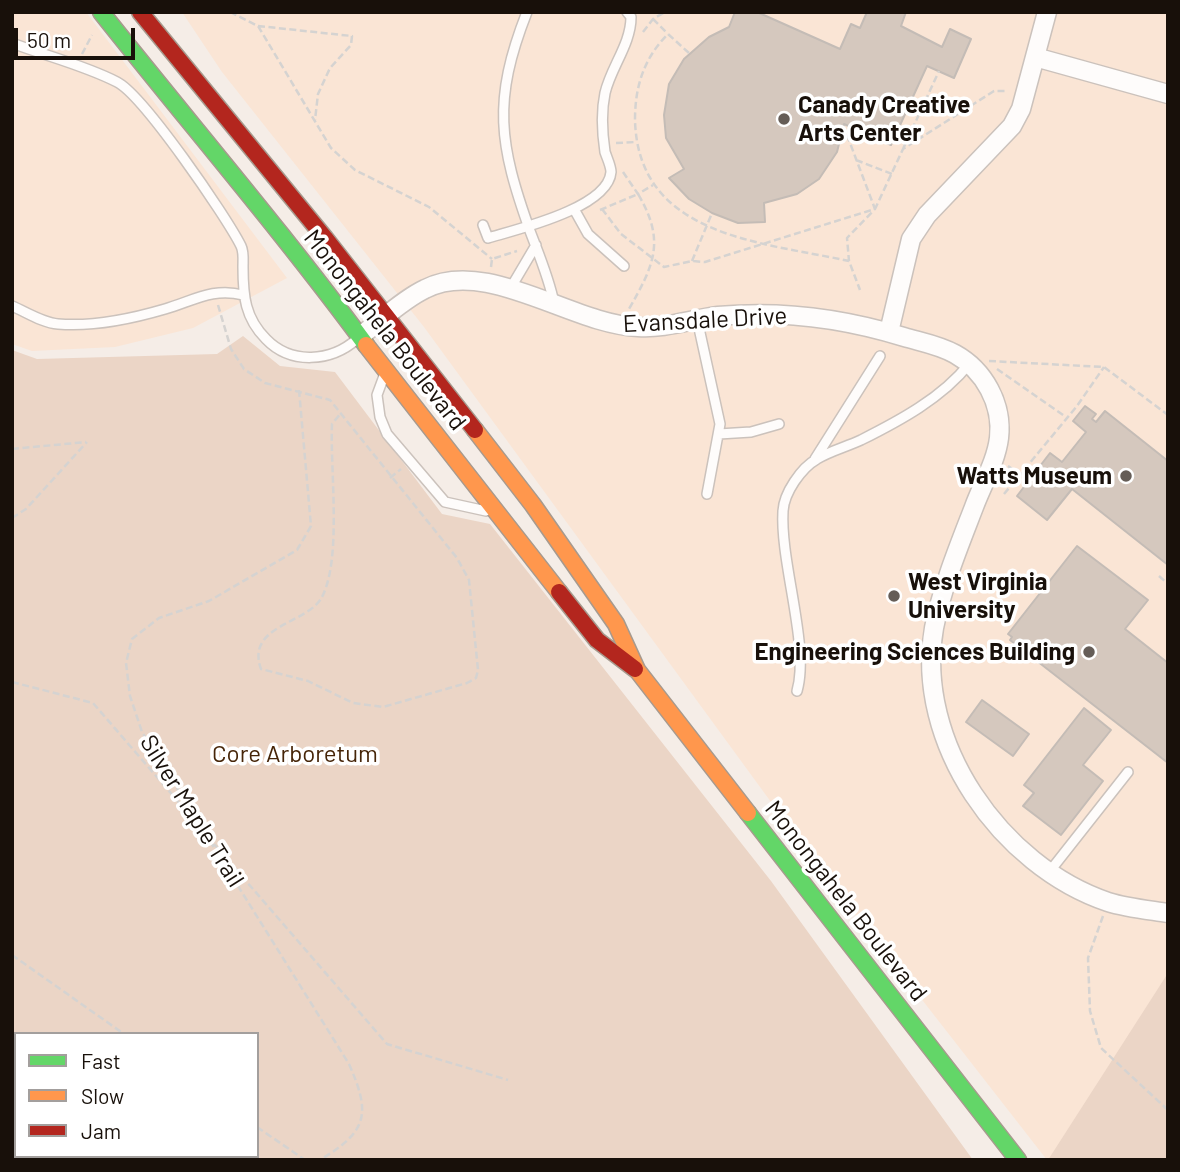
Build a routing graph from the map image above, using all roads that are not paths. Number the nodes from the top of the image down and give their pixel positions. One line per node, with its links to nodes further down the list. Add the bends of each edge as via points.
1 (101, 12): 23 (main road, Monongahela Boulevard, via 299,254)
2 (139, 12): 7 (main road, Monongahela Boulevard)
3 (161, 12): 7 (main road)
4 (527, 12): 13 (lane, via 505,76 502,121 506,158)
5 (627, 12): 11 (lane, via 631,29 612,72 602,116 611,171 598,195)
6 (1047, 12): 9 (street)
7 (160, 39): 20 (main road, Monongahela Boulevard)
8 (12, 43): 17 (lane, via 119,83 154,119 243,248)
9 (1035, 57): 10 (street); 22 (street, via 1012,126 926,215 911,239)
10 (1168, 94)
11 (574, 209): 13 (lane); 15 (lane, via 588,234)
12 (483, 225): 13 (lane, via 488,238)
13 (528, 226): 14 (lane)
14 (536, 245): 16 (lane); 19 (lane)
15 (624, 266)
16 (509, 290): 19 (street, Evansdale Drive); 20 (street, Evansdale Drive, via 475,280 450,280 425,289)
17 (243, 295): 18 (lane, via 214,292 112,321 56,324); 23 (lane, via 254,325 283,353 308,358 333,355)
18 (12, 306)
19 (555, 306): 21 (street, Evansdale Drive, via 609,324 640,328)
20 (386, 317): 23 (street, Evansdale Drive); 32 (main road, Monongahela Boulevard, via 533,505 616,624)
21 (697, 319): 22 (street, Evansdale Drive, via 761,313 811,316); 28 (lane, via 716,398)
22 (889, 332): 25 (street, Evansdale Drive, via 938,347)
23 (360, 336): 26 (main road, Monongahela Boulevard)
24 (880, 356): 29 (lane)
25 (969, 364): 29 (lane, via 947,387 908,414); 35 (street, Evansdale Drive, via 986,382 996,404 999,439 943,595 930,663 934,696 948,743 974,794 1022,851)
26 (385, 371): 31 (main road, Monongahela Boulevard); 31 (lane, via 377,395 387,435 445,502)
27 (779, 424): 28 (lane)
28 (719, 434): 30 (lane)
29 (814, 460): 33 (lane, via 795,482 783,508 800,666)
30 (707, 494)
31 (500, 514): 32 (main road, Monongahela Boulevard, via 597,640)
32 (637, 670): 37 (main road, Monongahela Boulevard)
33 (797, 691)
34 (1128, 772): 35 (lane)
35 (1050, 871): 36 (street, Evansdale Drive, via 1108,902)
36 (1168, 913)
37 (1018, 1160)

